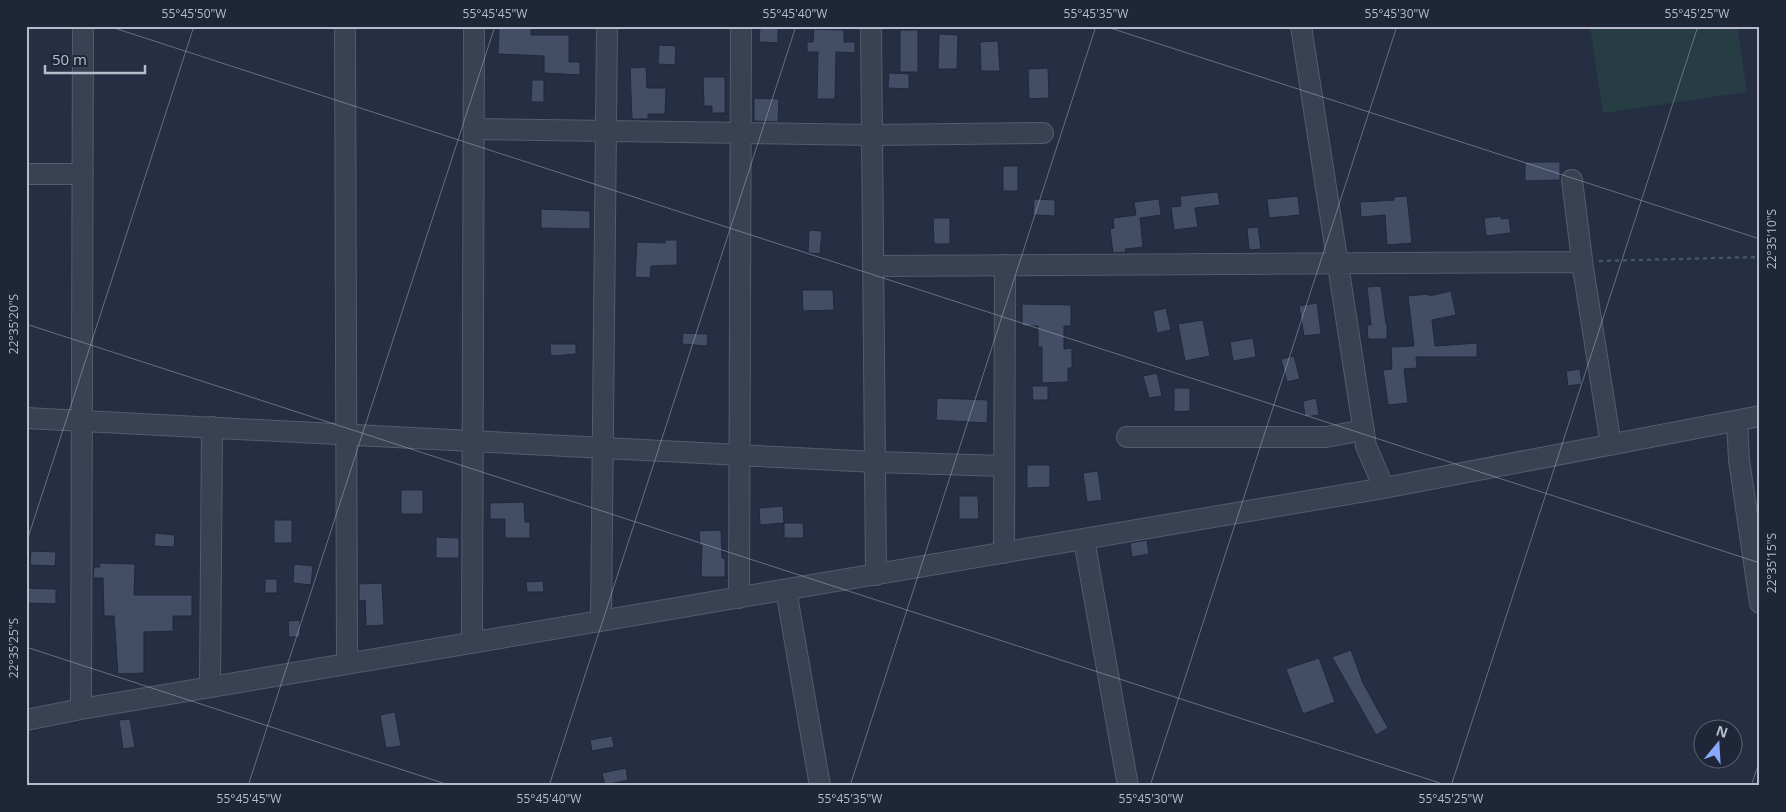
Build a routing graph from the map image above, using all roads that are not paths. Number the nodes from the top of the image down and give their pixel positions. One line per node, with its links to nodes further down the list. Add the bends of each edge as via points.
1 (83, 26): 14 (street)
2 (345, 26): 26 (street)
3 (474, 26): 8 (street)
4 (607, 26): 9 (street)
5 (741, 26): 10 (street)
6 (871, 26): 12 (street)
7 (1301, 26): 17 (street)
8 (474, 130): 9 (street); 28 (street)
9 (606, 131): 10 (street); 30 (street)
10 (740, 133): 12 (street); 31 (street)
11 (1043, 133): 12 (street)
12 (872, 135): 19 (street)
13 (26, 174): 14 (street)
14 (83, 174): 22 (street)
15 (1572, 180): 16 (street)
16 (1582, 262): 17 (street); 29 (street)
17 (1339, 263): 18 (street); 25 (street)
18 (1005, 265): 19 (street); 33 (street)
19 (873, 266): 32 (street)
20 (1760, 416): 23 (street)
21 (26, 418): 22 (street)
22 (82, 420): 24 (street); 45 (street)
23 (1737, 421): 29 (street); 40 (street, via 1739,460)
24 (212, 427): 26 (street); 44 (street)
25 (1364, 430): 27 (street, via 1326,438); 34 (street, via 1366,446)
26 (346, 434): 28 (street); 43 (street)
27 (1126, 436)
28 (473, 440): 30 (street); 42 (street)
29 (1611, 445): 34 (street)
30 (602, 447): 31 (street); 41 (street)
31 (740, 454): 32 (street); 39 (street)
32 (875, 462): 33 (street); 37 (street)
33 (1004, 466): 36 (street)
34 (1384, 488): 35 (street)
35 (1084, 540): 36 (street); 48 (street)
36 (1004, 553): 37 (street)
37 (876, 575): 38 (street)
38 (786, 590): 39 (street); 47 (street)
39 (739, 598): 41 (street)
40 (1760, 603)
41 (601, 621): 42 (street)
42 (472, 643): 43 (street)
43 (347, 664): 44 (street)
44 (210, 687): 45 (street)
45 (82, 709): 46 (street)
46 (26, 720)
47 (820, 786)
48 (1128, 786)

